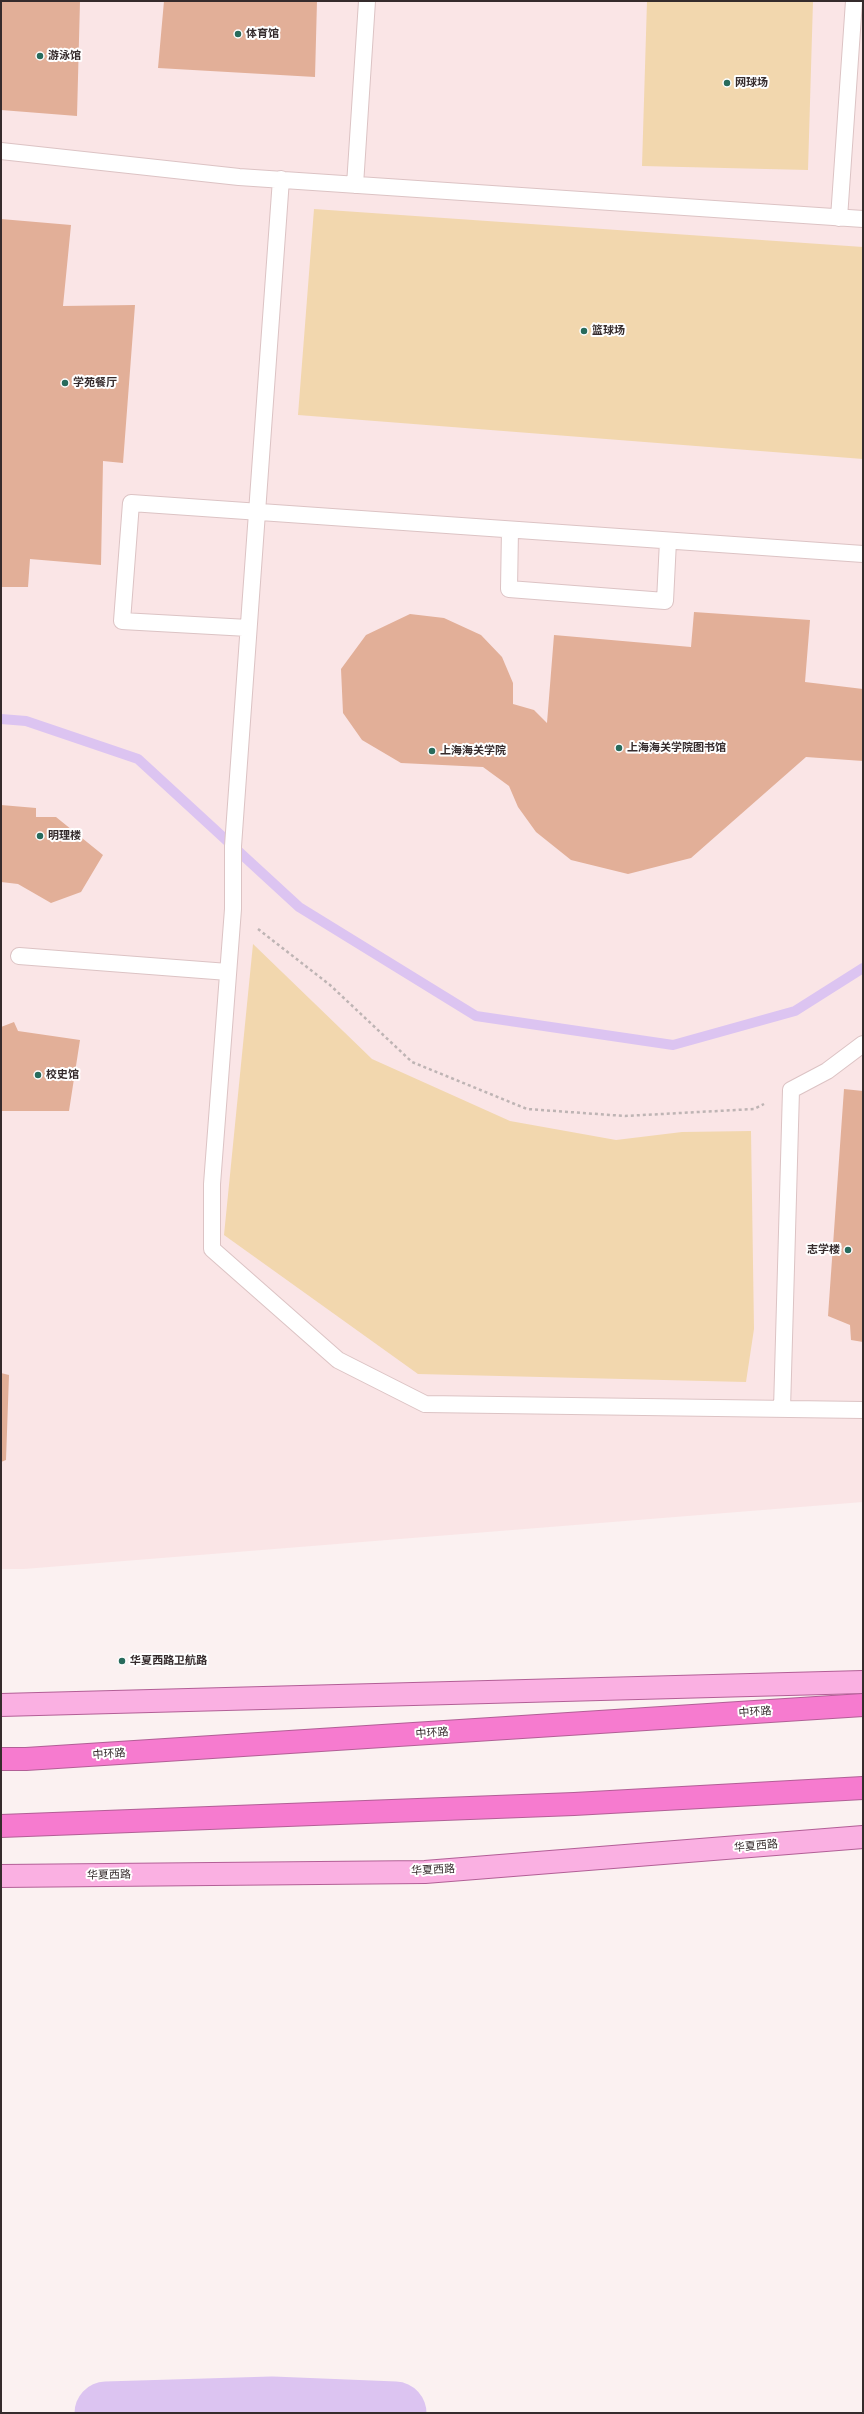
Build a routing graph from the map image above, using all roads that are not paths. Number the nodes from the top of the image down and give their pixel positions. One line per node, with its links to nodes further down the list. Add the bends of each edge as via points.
1 (367, 1): 5 (lane)
2 (854, 1): 6 (lane)
3 (1, 151): 4 (lane)
4 (281, 180): 5 (lane); 8 (lane)
5 (355, 185): 6 (lane)
6 (839, 218): 7 (lane)
7 (863, 219)
8 (256, 513): 9 (lane); 12 (lane); 12 (lane, via 131,503 122,621)
9 (510, 530): 10 (lane); 10 (lane, via 509,589 665,601)
10 (668, 541): 11 (lane)
11 (863, 554)
12 (248, 628): 14 (lane, via 233,846 233,909)
13 (19, 956): 14 (lane)
14 (228, 972): 16 (lane, via 212,1184 212,1249 338,1360 425,1404)
15 (863, 1044): 16 (lane, via 827,1071 791,1090)
16 (782, 1409): 17 (lane)
17 (863, 1410)
18 (863, 1682): 19 (main road)
19 (1, 1705)
20 (863, 1705): 21 (highway, 中环路, via 34,1759)
21 (1, 1759)
22 (863, 1788): 23 (highway, via 574,1804)
23 (1, 1826)
24 (863, 1837): 25 (main road, 华夏西路, via 426,1872)
25 (1, 1876)

